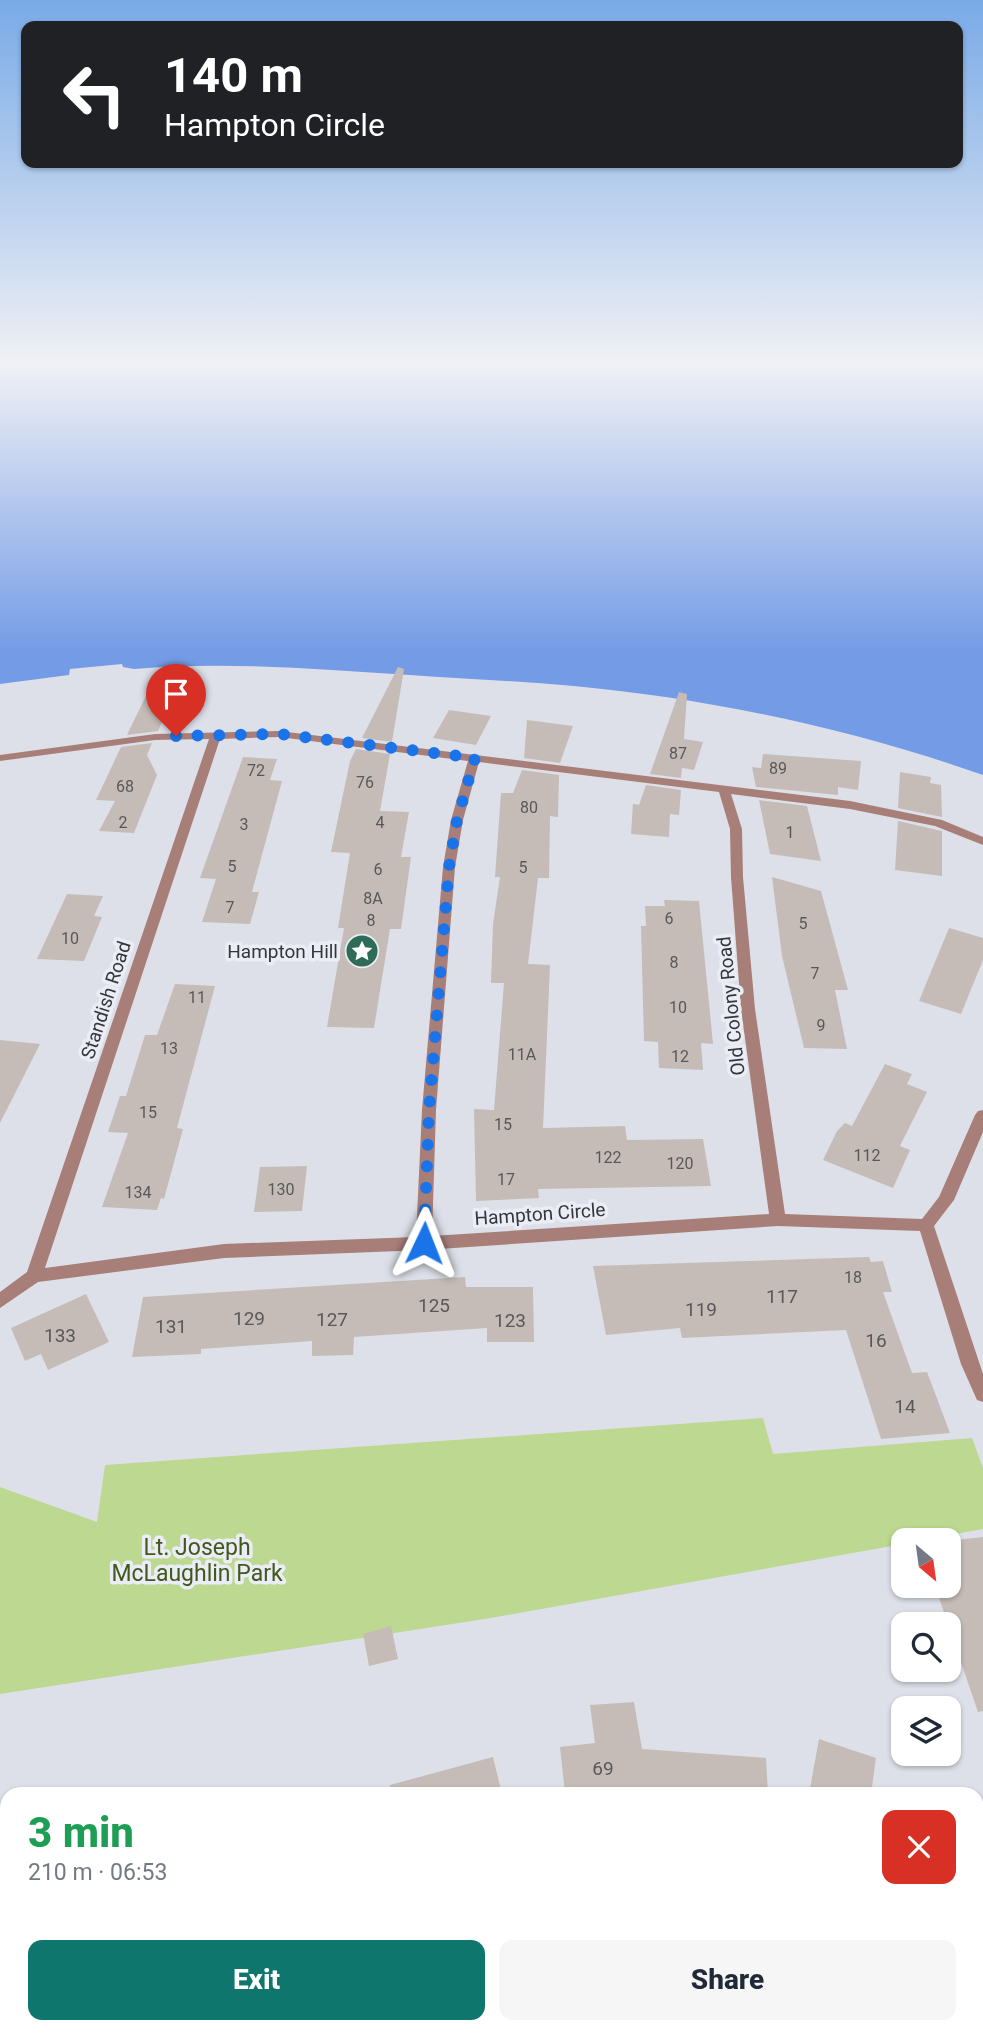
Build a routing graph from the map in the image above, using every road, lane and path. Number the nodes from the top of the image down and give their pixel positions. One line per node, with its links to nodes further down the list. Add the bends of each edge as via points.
1 (216, 735): 2 (street, via 156,737); 3 (street, via 279,734); 10 (street, Standish Road)
2 (0, 758)
3 (475, 758): 4 (street); 9 (street, via 449,867 429,1110)
4 (724, 789): 5 (street, via 903,814 938,822); 7 (street, Old Colony Road, via 736,829 748,1009)
5 (983, 841)
6 (983, 1115): 8 (street, via 946,1200)
7 (778, 1220): 8 (street, Hampton Circle); 9 (street, Hampton Circle)
8 (926, 1225): 12 (street)
9 (424, 1243): 10 (street, Hampton Circle, via 224,1251)
10 (34, 1276): 11 (street, Hampton Circle)
11 (0, 1301)
12 (983, 1394)

